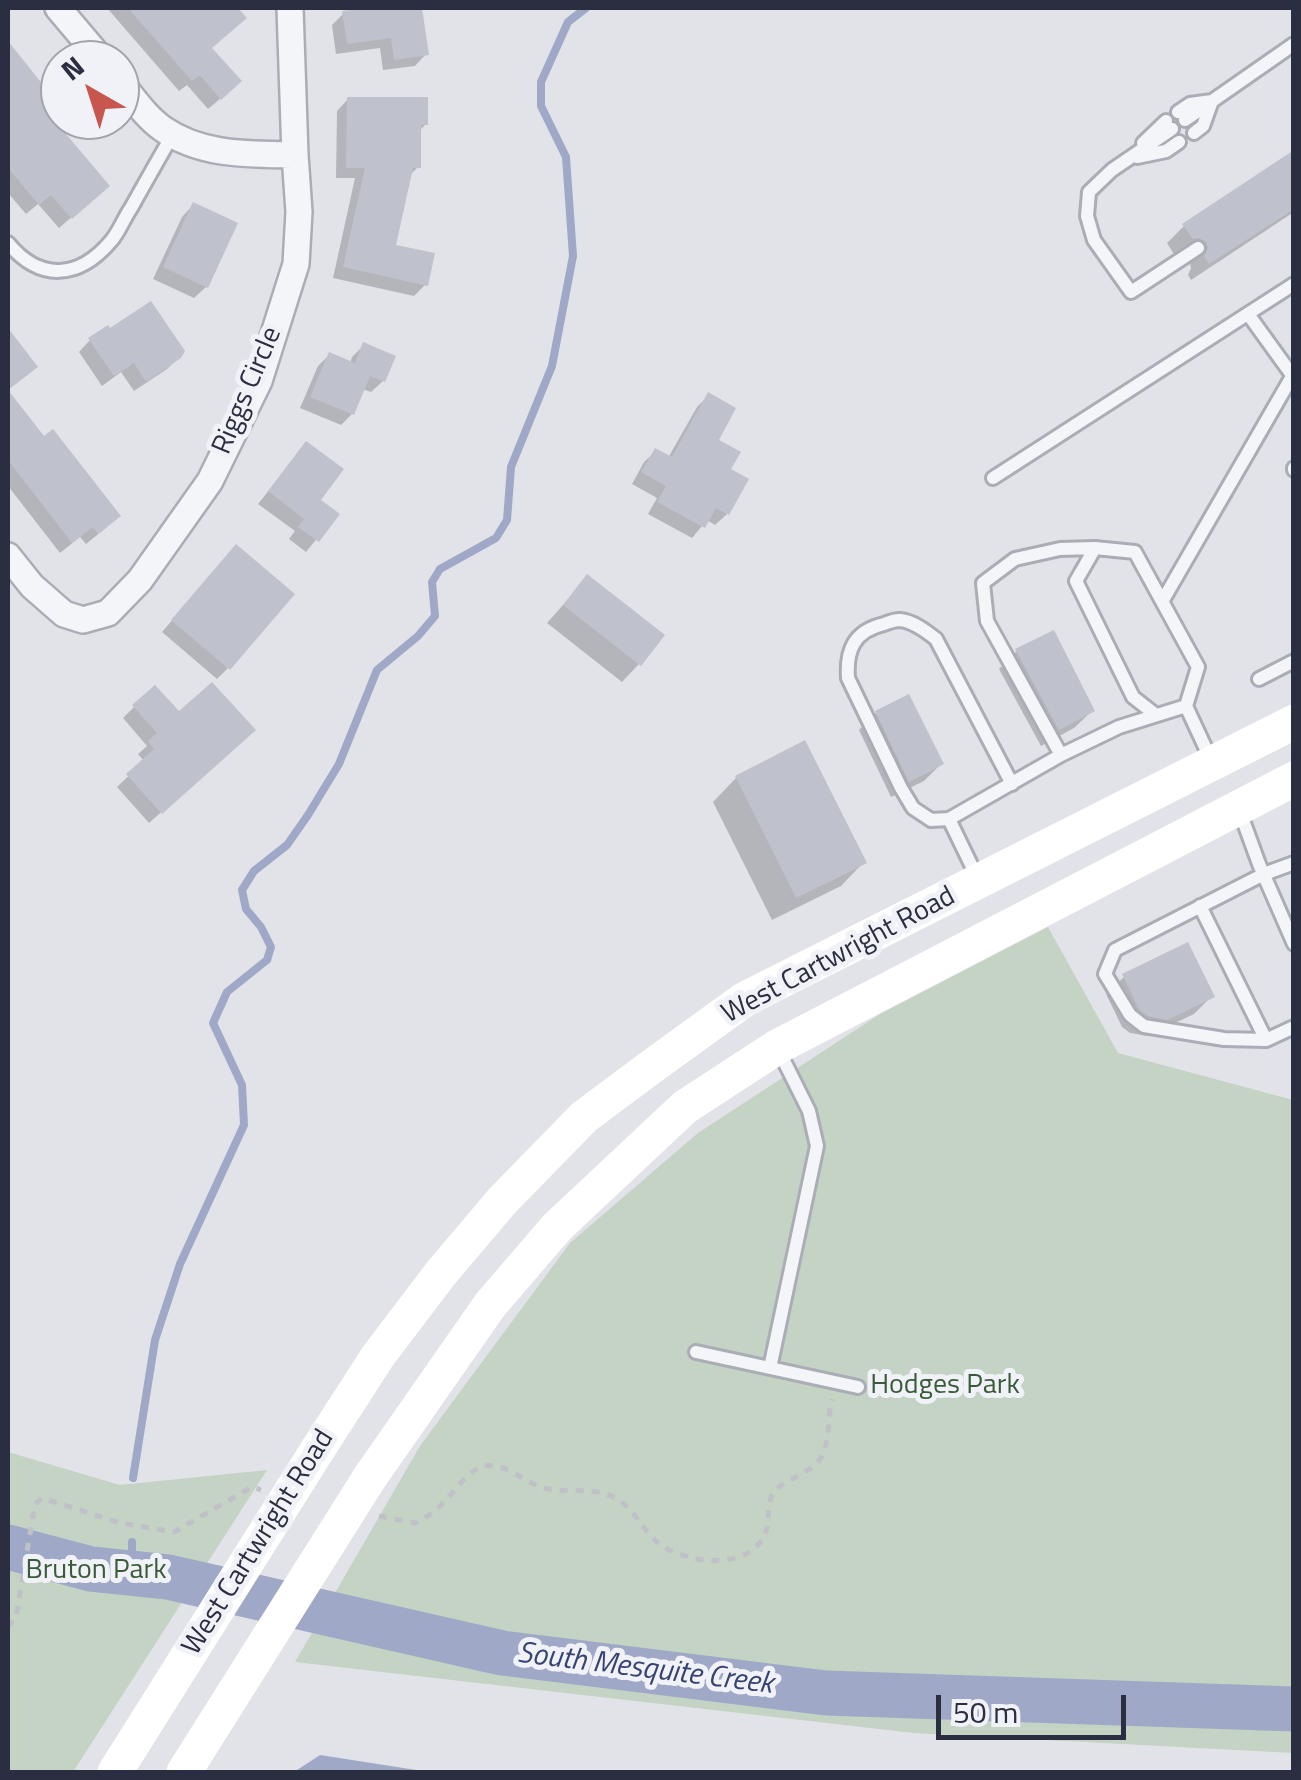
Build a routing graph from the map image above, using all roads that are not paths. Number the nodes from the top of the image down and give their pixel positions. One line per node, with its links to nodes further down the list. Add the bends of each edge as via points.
1 (58, 8): 3 (street)
2 (290, 8): 10 (street, Riggs Circle)
3 (85, 40)
4 (1294, 44): 5 (lane)
5 (1212, 102): 7 (lane, via 1190,104); 8 (lane)
6 (140, 106): 9 (street)
7 (1176, 125): 11 (lane, via 1156,129); 11 (lane, via 1166,151)
8 (1194, 133)
9 (173, 134): 10 (street, via 230,154); 12 (lane, via 112,240 94,257 54,273 20,259)
10 (294, 154): 19 (street, Riggs Circle, via 296,264 259,381 210,481 140,580 108,614 82,620 45,599)
11 (1130, 158): 13 (lane, via 1089,192 1086,216 1094,240 1131,292)
12 (8, 243)
13 (1198, 248)
14 (1294, 284): 15 (lane)
15 (1248, 314): 16 (lane); 17 (lane)
16 (1293, 374): 20 (lane)
17 (993, 478)
18 (1094, 548): 20 (lane, via 1135,552); 24 (lane, via 1076,581 1133,697); 26 (lane, via 1015,559 983,583 986,621)
19 (8, 556)
20 (1163, 600): 23 (lane, via 1198,666)
21 (1294, 661): 22 (lane)
22 (1259, 678)
23 (1186, 706): 24 (lane); 27 (lane)
24 (1156, 716): 26 (lane)
25 (1294, 722): 27 (main road, West Cartwright Road)
26 (1061, 756): 29 (lane)
27 (1213, 764): 30 (main road); 34 (main road, West Cartwright Road)
28 (1294, 779): 30 (main road, West Cartwright Road)
29 (1012, 784): 31 (lane); 31 (lane, via 936,638 900,620 877,625 856,638 846,658 848,678 913,808 930,820)
30 (1239, 807): 33 (lane); 40 (main road, West Cartwright Road)
31 (950, 819): 34 (lane)
32 (1294, 862): 33 (lane)
33 (1264, 874): 35 (lane); 36 (lane)
34 (979, 881): 37 (main road, West Cartwright Road)
35 (1200, 906): 39 (lane); 39 (lane, via 1116,950 1105,974 1130,1016 1144,1026)
36 (1294, 944)
37 (745, 1000): 40 (main road); 44 (main road, West Cartwright Road, bridge, via 584,1118 441,1273 378,1356)
38 (1294, 1027): 39 (lane)
39 (1266, 1040)
40 (777, 1047): 42 (lane, via 810,1111 817,1146); 45 (main road, West Cartwright Road, bridge, via 685,1107 557,1227 490,1305 370,1477)
41 (696, 1352): 42 (lane)
42 (770, 1368): 43 (lane)
43 (858, 1387)
44 (114, 1772)
45 (184, 1772)

